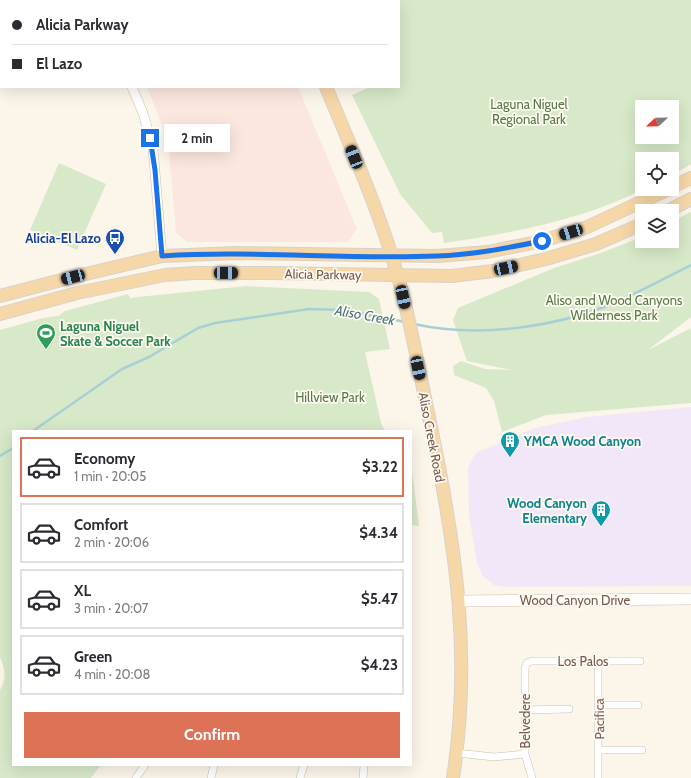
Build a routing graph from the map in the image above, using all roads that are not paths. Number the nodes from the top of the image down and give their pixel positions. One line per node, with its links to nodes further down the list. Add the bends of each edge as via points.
1 (132, 88): 9 (street, via 146,121 152,148)
2 (326, 88): 10 (main road, Aliso Creek Road, via 372,198)
3 (691, 178): 4 (main road)
4 (679, 184)
5 (653, 196): 10 (main road, Alicia Parkway, via 585,228 542,241 480,253)
6 (691, 199): 7 (main road)
7 (679, 205)
8 (635, 227): 11 (main road, Alicia Parkway, via 589,246 546,259 493,271)
9 (162, 256): 10 (main road, Alicia Parkway, via 236,253); 12 (main road, Alicia Parkway)
10 (391, 256): 11 (main road, Aliso Creek Road)
11 (399, 282): 13 (main road, Alicia Parkway, via 271,273 165,274 77,293); 15 (main road, Aliso Creek Road, via 450,526)
12 (0, 296)
13 (0, 314)
14 (691, 600): 15 (main road, Wood Canyon Drive)
15 (460, 601): 25 (main road, Aliso Creek Road, via 462,692)
16 (598, 661): 17 (street, Los Palos); 18 (street, Los Palos); 19 (street, Pacifica)
17 (640, 661)
18 (527, 663): 22 (street, Belvedere)
19 (599, 705): 20 (street); 23 (street, Pacifica)
20 (638, 705)
21 (569, 709): 22 (street)
22 (526, 710): 26 (street, Belvedere)
23 (599, 750): 24 (street); 37 (street, Pacifica)
24 (642, 750)
25 (457, 753): 26 (street, via 494,757); 35 (main road, Aliso Creek Road)
26 (525, 754): 36 (street, Belvedere)
27 (144, 766): 31 (street)
28 (214, 766): 32 (street)
29 (304, 766): 33 (street)
30 (364, 766): 34 (street)
31 (139, 777)
32 (211, 778)
33 (300, 778)
34 (362, 778)
35 (454, 778)
36 (532, 778)
37 (598, 778)

